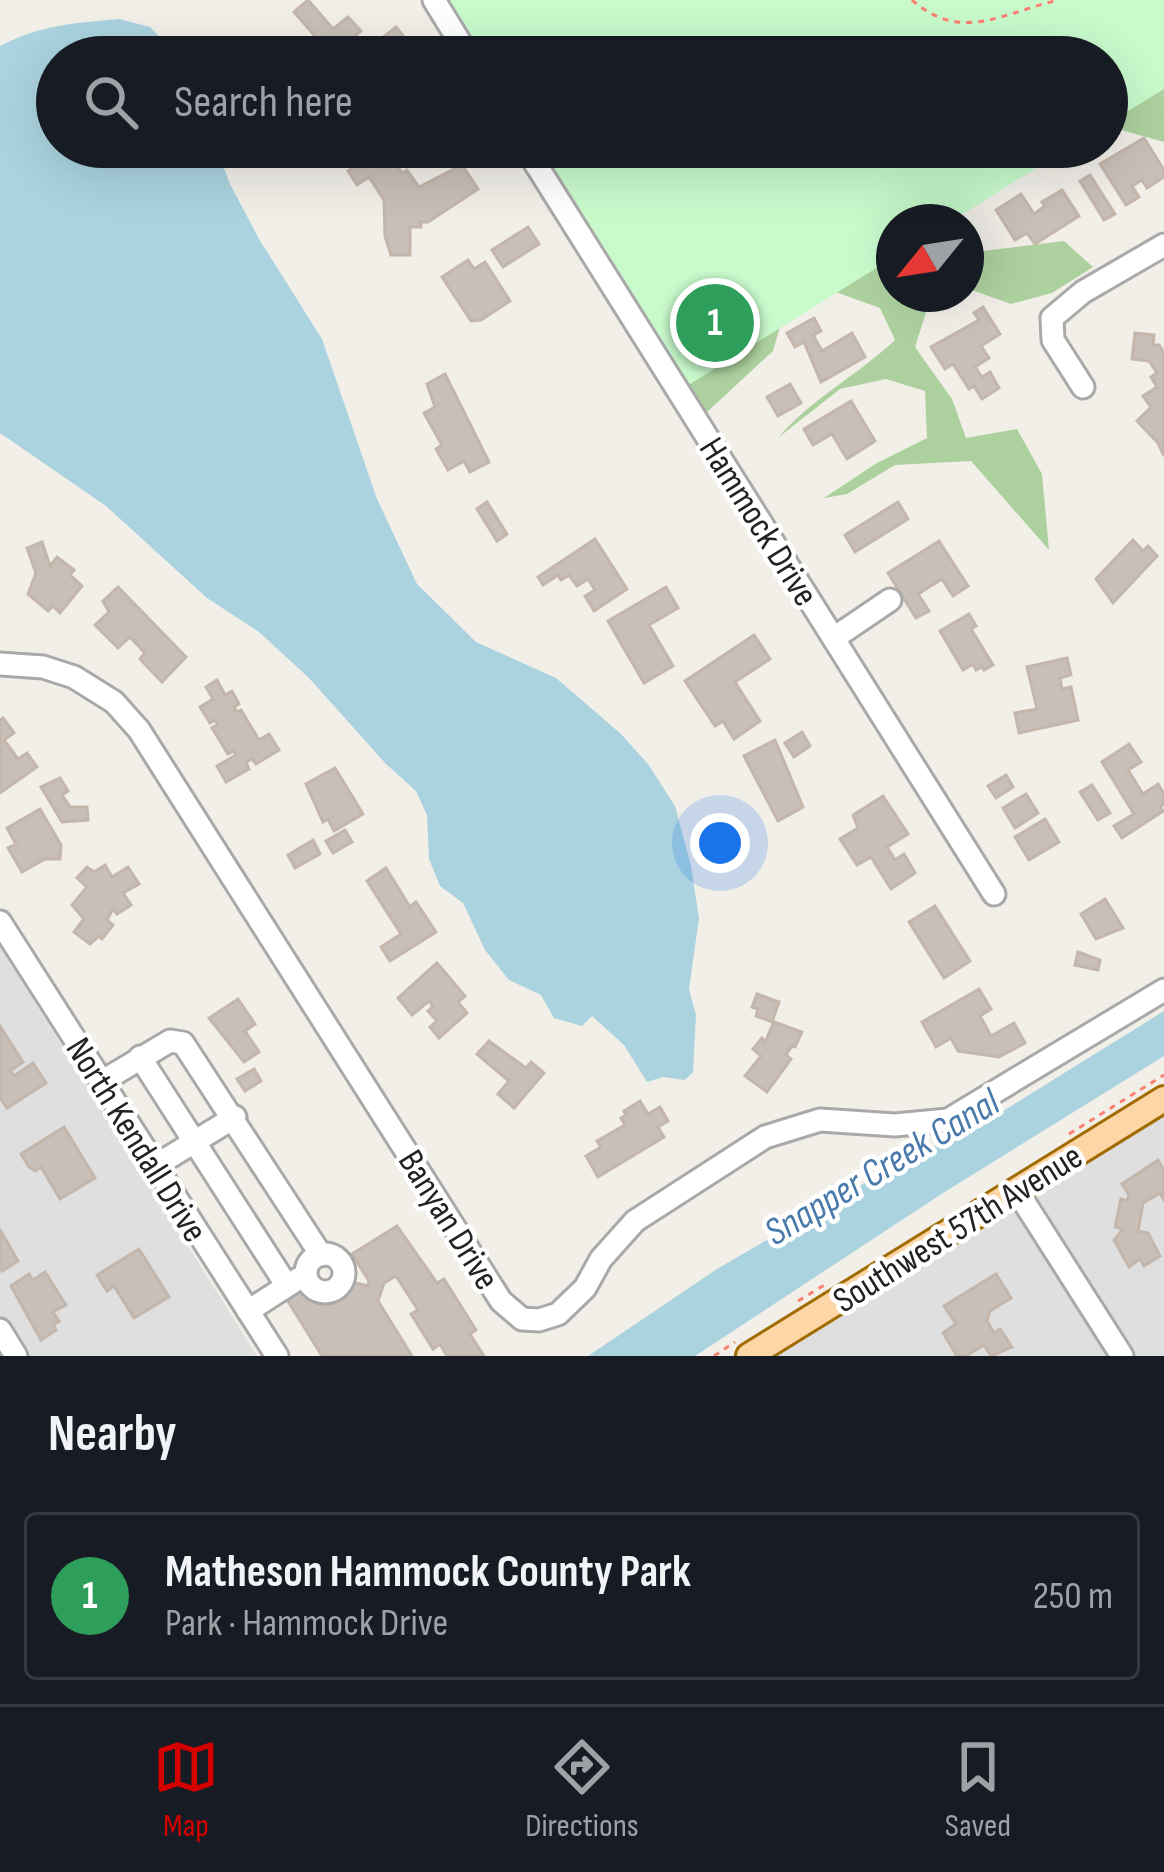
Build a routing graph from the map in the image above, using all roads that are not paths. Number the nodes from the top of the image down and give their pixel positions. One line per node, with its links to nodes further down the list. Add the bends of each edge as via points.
1 (434, 0): 2 (street)
2 (456, 36)
3 (538, 168): 7 (street, Hammock Drive)
4 (1164, 244): 5 (street, via 1052,318 1053,340)
5 (1083, 387)
6 (890, 600): 7 (street)
7 (834, 638): 9 (street, Hammock Drive)
8 (2, 667): 11 (street, Banyan Drive, via 74,677 114,701 139,730 501,1301 522,1319 566,1308 635,1220 759,1140 820,1120 948,1120)
9 (994, 894)
10 (0, 922): 13 (street, North Kendall Drive)
11 (1164, 990)
12 (140, 1058): 13 (street); 15 (street, via 170,1041 183,1043); 16 (street)
13 (101, 1082): 17 (street, North Kendall Drive)
14 (1164, 1099): 18 (main road, Southwest 57th Avenue)
15 (235, 1117): 16 (street); 19 (street)
16 (195, 1141): 17 (street); 20 (street)
17 (155, 1166): 21 (street, North Kendall Drive)
18 (1017, 1191): 25 (main road, Southwest 57th Avenue); 26 (street)
19 (321, 1255): 20 (street); 20 (street, via 339,1261 340,1285 322,1292)
20 (297, 1280): 21 (street)
21 (248, 1311): 24 (street, North Kendall Drive)
22 (0, 1330): 23 (street)
23 (16, 1356)
24 (277, 1356)
25 (749, 1356)
26 (1122, 1356)

